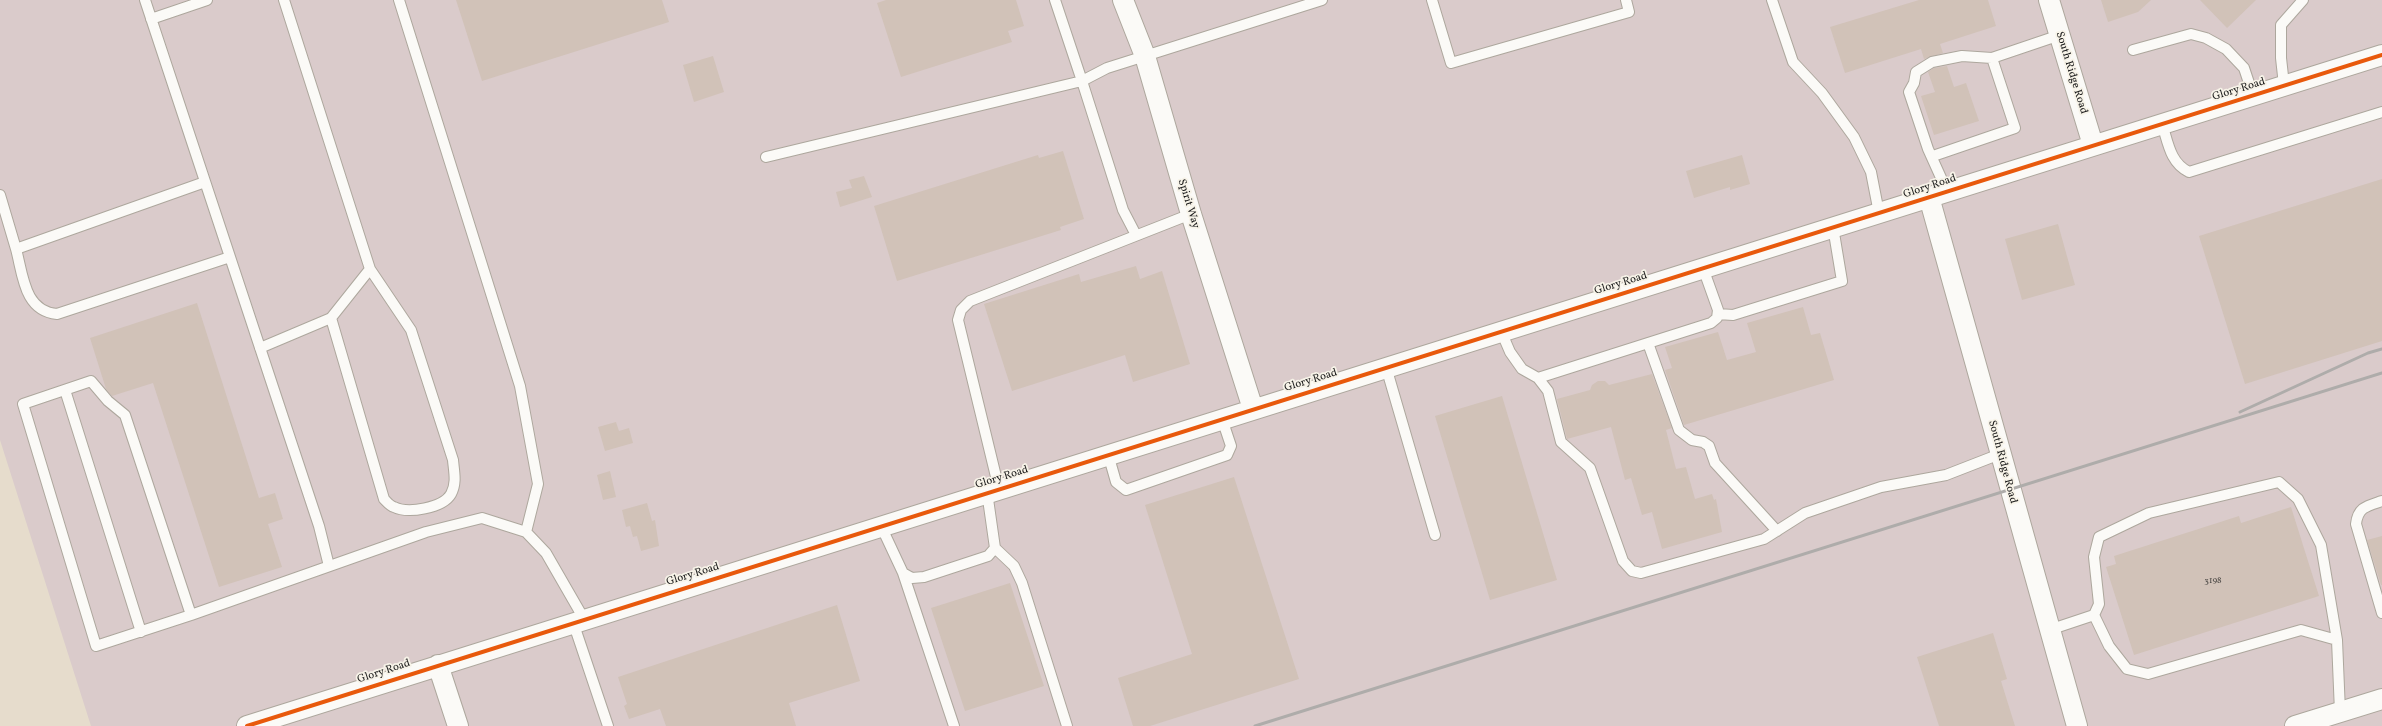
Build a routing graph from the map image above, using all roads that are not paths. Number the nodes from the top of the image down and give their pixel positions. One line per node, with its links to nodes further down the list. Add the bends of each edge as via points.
1 (145, 0): 13 (lane)
2 (207, 0): 13 (lane)
3 (284, 0): 38 (lane)
4 (399, 0): 55 (lane, via 520,386 538,484)
5 (1055, 0): 19 (lane)
6 (1123, 0): 17 (street, Spirit Way)
7 (1322, 0): 17 (lane)
8 (1432, 0): 9 (lane, via 1451,63 1629,12)
9 (1626, 0)
10 (1772, 0): 31 (lane, via 1793,62 1822,93 1854,137 1871,172)
11 (2049, 0): 14 (street, South Ridge Road)
12 (2303, 0): 20 (lane, via 2281,25)
13 (151, 19): 27 (lane)
14 (2060, 35): 18 (lane); 24 (street, South Ridge Road)
15 (2133, 50): 21 (lane, via 2191,34 2206,38 2226,49 2244,68)
16 (2382, 54): 20 (street, Glory Road)
17 (1145, 56): 19 (lane, via 1107,68); 32 (street, Spirit Way)
18 (1992, 58): 25 (lane, via 2015,128); 25 (lane, via 1962,56 1932,62 1916,72 1909,92 1928,149)
19 (1082, 81): 26 (lane); 34 (lane, via 1123,210)
20 (2284, 85): 21 (street, Glory Road)
21 (2253, 95): 23 (street, Glory Road)
22 (2382, 112): 23 (lane, via 2189,172 2180,168 2174,160)
23 (2162, 124): 24 (street, Glory Road)
24 (2093, 145): 28 (street, Glory Road)
25 (1933, 156): 28 (lane)
26 (766, 158)
27 (205, 182): 35 (lane); 36 (lane)
28 (1947, 191): 30 (street, Glory Road)
29 (0, 195): 35 (lane)
30 (1929, 197): 31 (street, Glory Road); 50 (street, South Ridge Road)
31 (1879, 213): 33 (street, Glory Road)
32 (1191, 214): 34 (lane); 47 (street, Spirit Way)
33 (1833, 227): 37 (street, Glory Road); 39 (lane, via 1842,281 1733,315)
34 (1136, 236): 51 (lane, via 970,301 961,310 958,320)
35 (16, 249): 36 (lane, via 28,297 40,308 57,314)
36 (230, 257): 43 (lane)
37 (1703, 268): 39 (lane); 41 (street, Glory Road)
38 (370, 269): 40 (lane); 40 (lane, via 411,330 453,460 455,480 451,495 440,503 418,511 394,507 384,499)
39 (1718, 314): 42 (lane, via 1718,318 1712,323)
40 (331, 318): 43 (lane)
41 (1502, 331): 44 (street, Glory Road); 45 (lane, via 1510,352 1522,368)
42 (1648, 343): 45 (lane); 54 (lane, via 1679,430 1692,440 1709,446 1714,463)
43 (260, 348): 58 (lane, via 319,526)
44 (1386, 367): 47 (street, Glory Road); 56 (lane)
45 (1538, 378): 54 (lane, via 1548,391 1561,442 1590,468 1623,561 1632,571 1641,573 1672,565 1764,539)
46 (65, 390): 61 (lane, via 91,381 108,401 125,415); 65 (lane); 65 (lane, via 23,404 96,646)
47 (1253, 409): 48 (street, Glory Road)
48 (1222, 419): 49 (street, Glory Road); 49 (lane, via 1231,446 1227,455 1126,490 1116,482)
49 (1108, 454): 51 (street, Glory Road)
50 (2000, 454): 54 (lane, via 1946,475 1881,487 1805,513); 64 (street, South Ridge Road)
51 (993, 490): 53 (street, Glory Road); 57 (lane)
52 (2382, 501): 60 (lane, via 2362,508 2357,514 2356,524)
53 (880, 526): 59 (lane); 63 (street, Glory Road)
54 (1777, 531)
55 (526, 532): 58 (lane, via 482,518 426,532); 63 (lane, via 546,553)
56 (1435, 535)
57 (996, 548): 59 (lane, via 988,556 924,577 912,578); 74 (lane, via 1014,566 1022,583)
58 (329, 566): 61 (lane)
59 (904, 573): 73 (lane)
60 (2382, 614)
61 (191, 615): 65 (lane)
62 (2094, 615): 64 (lane); 66 (lane, via 2109,646 2127,670 2148,674 2301,630); 66 (lane, via 2099,604 2094,557 2099,537 2148,513 2278,482 2298,499 2321,545)
63 (578, 620): 67 (street, Glory Road); 72 (lane)
64 (2049, 630): 75 (street, South Ridge Road)
65 (141, 632)
66 (2337, 640): 69 (lane)
67 (438, 664): 70 (street, Glory Road); 71 (street)
68 (2382, 698): 69 (street)
69 (2340, 712): 76 (street)
70 (247, 726)
71 (458, 726)
72 (608, 726)
73 (954, 726)
74 (1067, 726)
75 (2077, 726)
76 (2295, 726)

